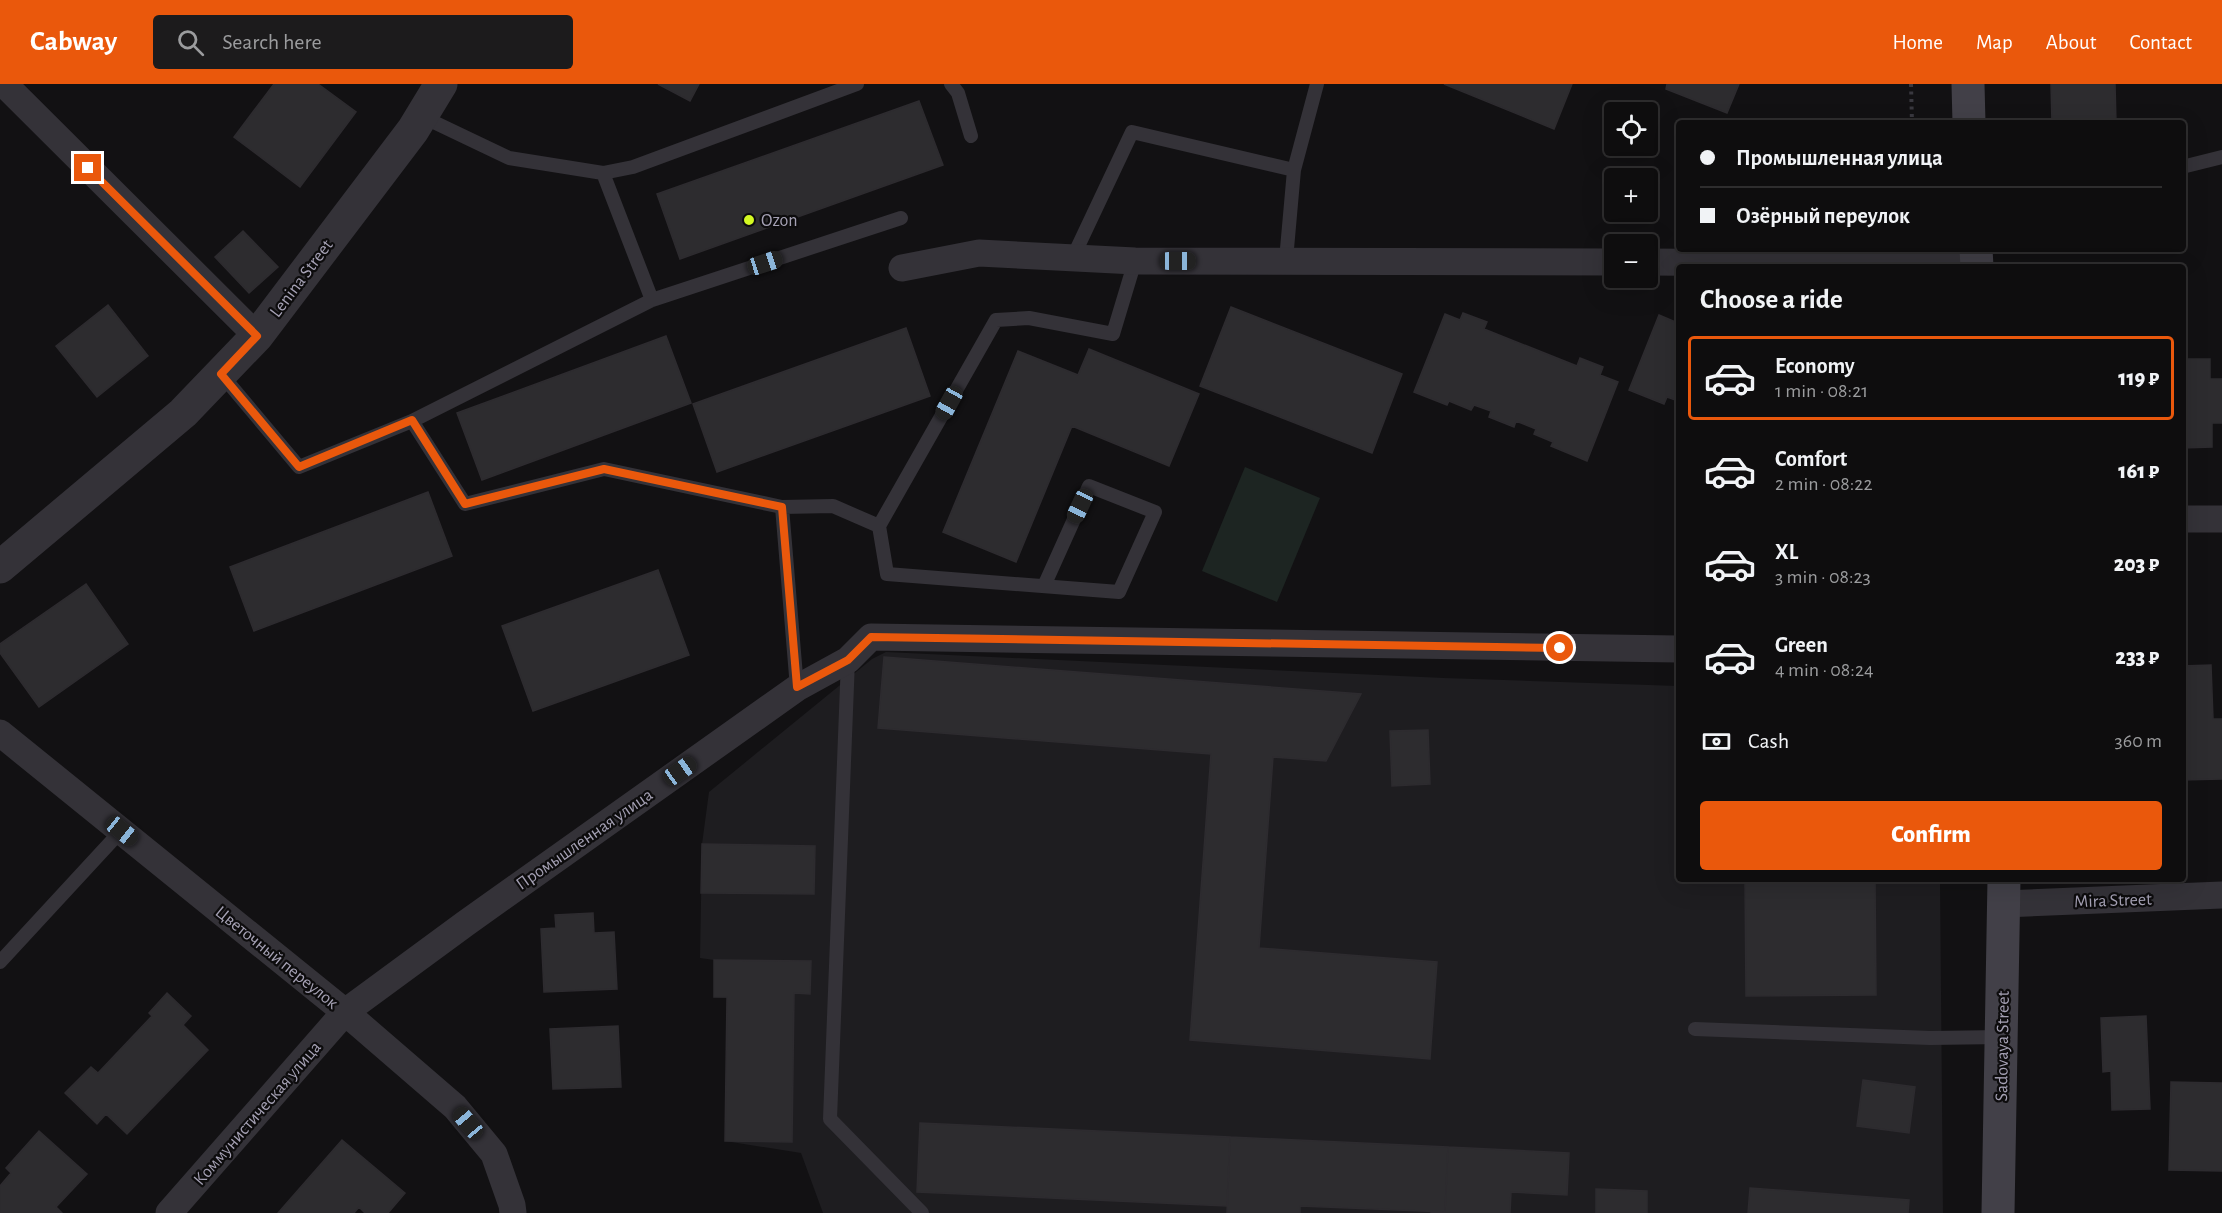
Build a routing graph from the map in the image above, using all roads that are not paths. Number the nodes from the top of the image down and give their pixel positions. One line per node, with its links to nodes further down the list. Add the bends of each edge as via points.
1 (4, 84): 23 (street)
2 (441, 84): 7 (street, Lenina Street)
3 (857, 84): 13 (lane, via 633,167)
4 (951, 84): 9 (lane, via 958,93)
5 (1317, 84): 12 (lane)
6 (1968, 84): 8 (main road)
7 (421, 116): 13 (lane, via 509,158); 23 (street, Lenina Street)
8 (1969, 120)
9 (971, 136)
10 (2222, 157): 11 (lane)
11 (2186, 166)
12 (1294, 170): 15 (lane, via 1132,132); 17 (lane)
13 (603, 173): 22 (lane)
14 (901, 218): 22 (lane)
15 (1073, 257): 18 (street); 21 (street, via 979,253)
16 (1977, 258): 20 (street, via 1913,264)
17 (1286, 260): 18 (street); 19 (street)
18 (1135, 261): 29 (lane, via 1113,334 1029,318 996,321)
19 (1604, 262)
20 (1658, 262)
21 (902, 268)
22 (652, 300): 25 (lane)
23 (257, 336): 24 (street, Lenina Street)
24 (221, 374): 25 (lane, via 299,467); 30 (street, Lenina Street, via 183,413)
25 (412, 420): 26 (lane, via 465,504 604,469)
26 (782, 507): 29 (lane, via 833,506); 34 (lane)
27 (2186, 519): 28 (street)
28 (2222, 519)
29 (879, 526): 31 (lane, via 887,574)
30 (0, 567)
31 (1044, 586): 31 (lane, via 1119,592 1155,512 1089,486)
32 (1676, 650): 33 (street, Промышленная улица, via 871,637)
33 (848, 660): 34 (street, Промышленная улица); 45 (lane, via 830,1119)
34 (797, 687): 40 (street, Промышленная улица)
35 (0, 733): 36 (street, Цветочный переулок)
36 (122, 831): 39 (lane); 40 (street, Цветочный переулок)
37 (2004, 892): 38 (street, Mira Street); 42 (main road, Sadovaya Street)
38 (2222, 895)
39 (0, 962)
40 (345, 1012): 43 (street, Коммунистическая улица); 44 (street, Цветочный переулок, via 455,1107 494,1154)
41 (1695, 1029): 42 (lane)
42 (2002, 1037): 46 (main road, Sadovaya Street)
43 (168, 1213)
44 (513, 1213)
45 (922, 1213)
46 (1998, 1213)

